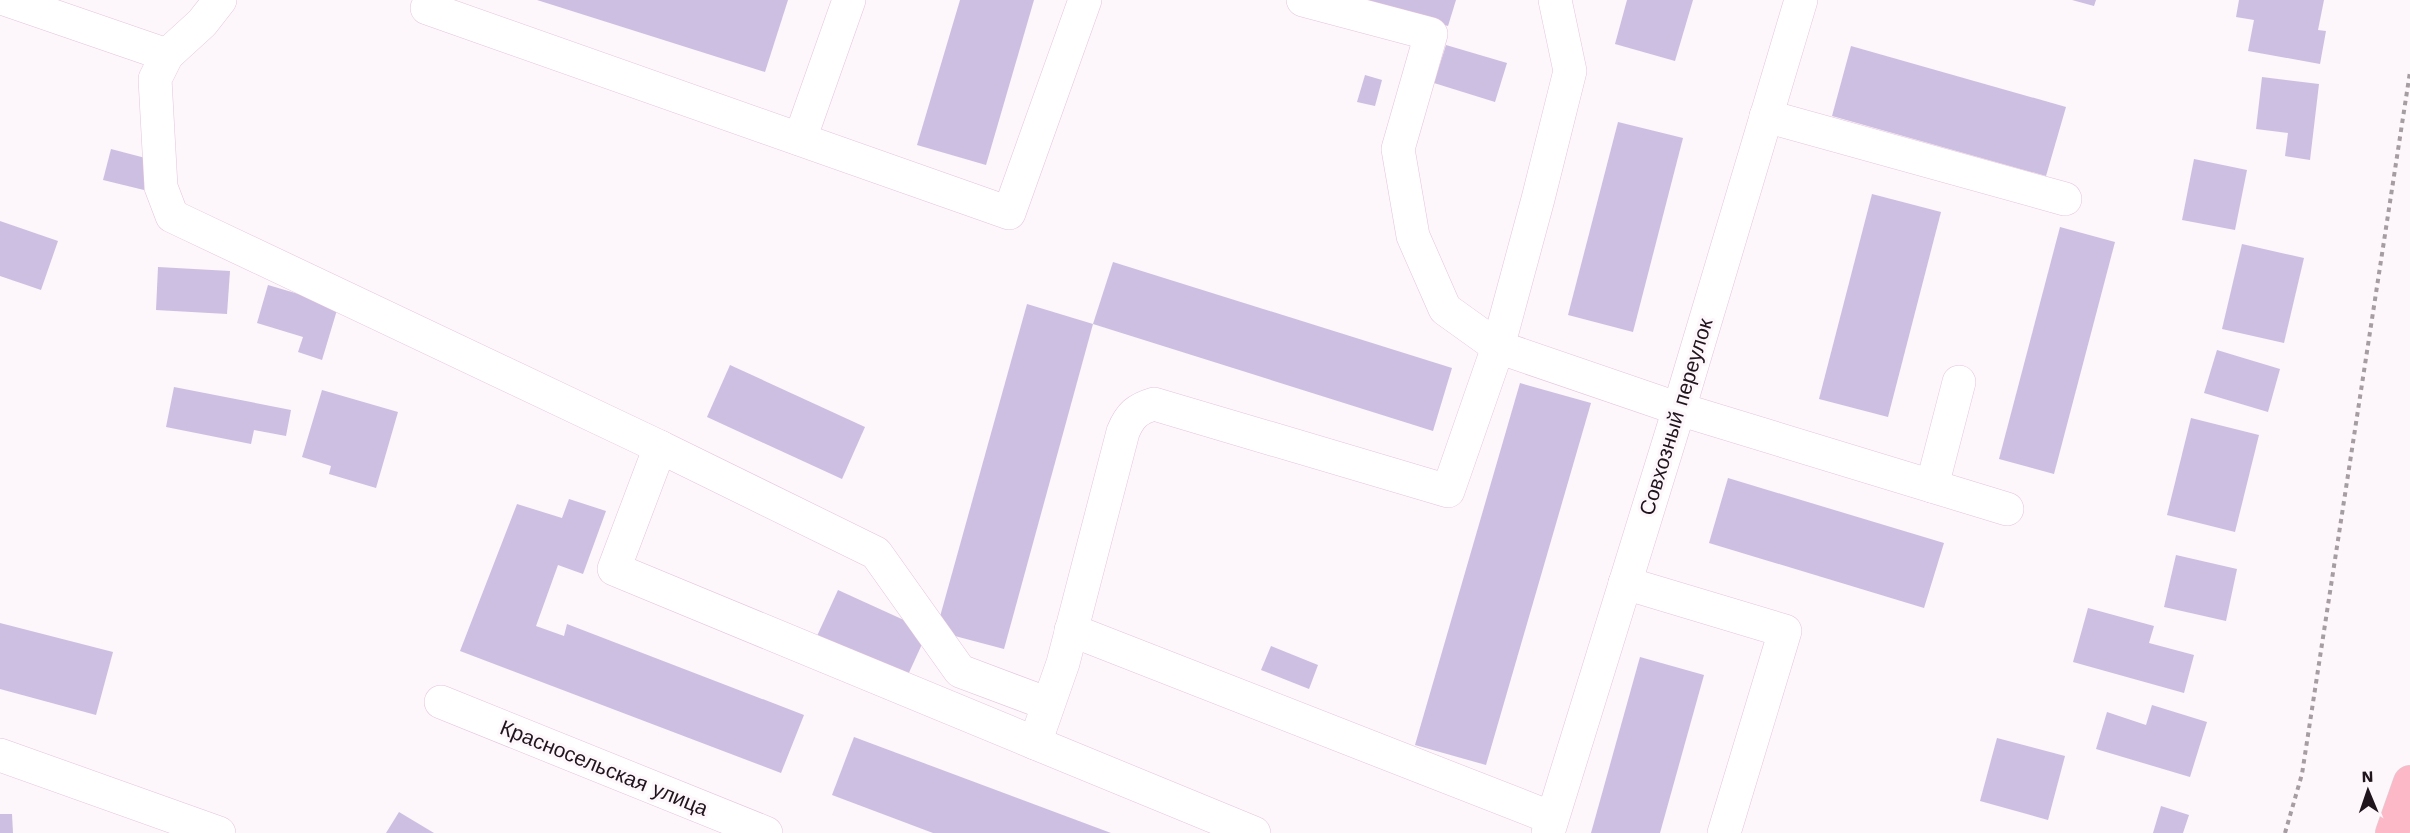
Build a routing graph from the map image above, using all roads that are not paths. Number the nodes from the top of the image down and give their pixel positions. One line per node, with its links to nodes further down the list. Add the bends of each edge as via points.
1 (7, 0): 9 (street)
2 (220, 0): 9 (street)
3 (849, 0): 11 (street)
4 (1085, 0): 11 (street, via 1009,213)
5 (1303, 0): 13 (street, via 1431,34 1398,149 1413,236 1445,309)
6 (1555, 0): 13 (street, via 1570,71)
7 (1801, 0): 10 (street, Совхозный переулок)
8 (427, 8): 11 (street)
9 (167, 55): 16 (street, via 155,79 161,187 172,216)
10 (1766, 116): 12 (street); 15 (street, Совхозный переулок)
11 (800, 139)
12 (2065, 199)
13 (1498, 347): 15 (street); 20 (street, via 1448,491 1154,404 1138,409 1128,418 1123,432)
14 (1959, 382): 17 (street)
15 (1679, 409): 17 (street); 19 (street, Совхозный переулок)
16 (660, 447): 22 (street, via 876,553 960,671); 23 (street, via 614,569)
17 (1932, 486): 18 (street)
18 (2007, 509)
19 (1625, 583): 26 (street, Совхозный переулок); 30 (street, via 1785,631)
20 (1071, 630): 22 (street); 26 (street)
21 (441, 702): 28 (street, Красносельская улица)
22 (1048, 704): 23 (street)
23 (1035, 743): 29 (street)
24 (0, 755): 27 (street)
25 (2410, 782): 31 (main road)
26 (1550, 825)
27 (219, 833)
28 (766, 833)
29 (1254, 833)
30 (1724, 833)
31 (2392, 833)

